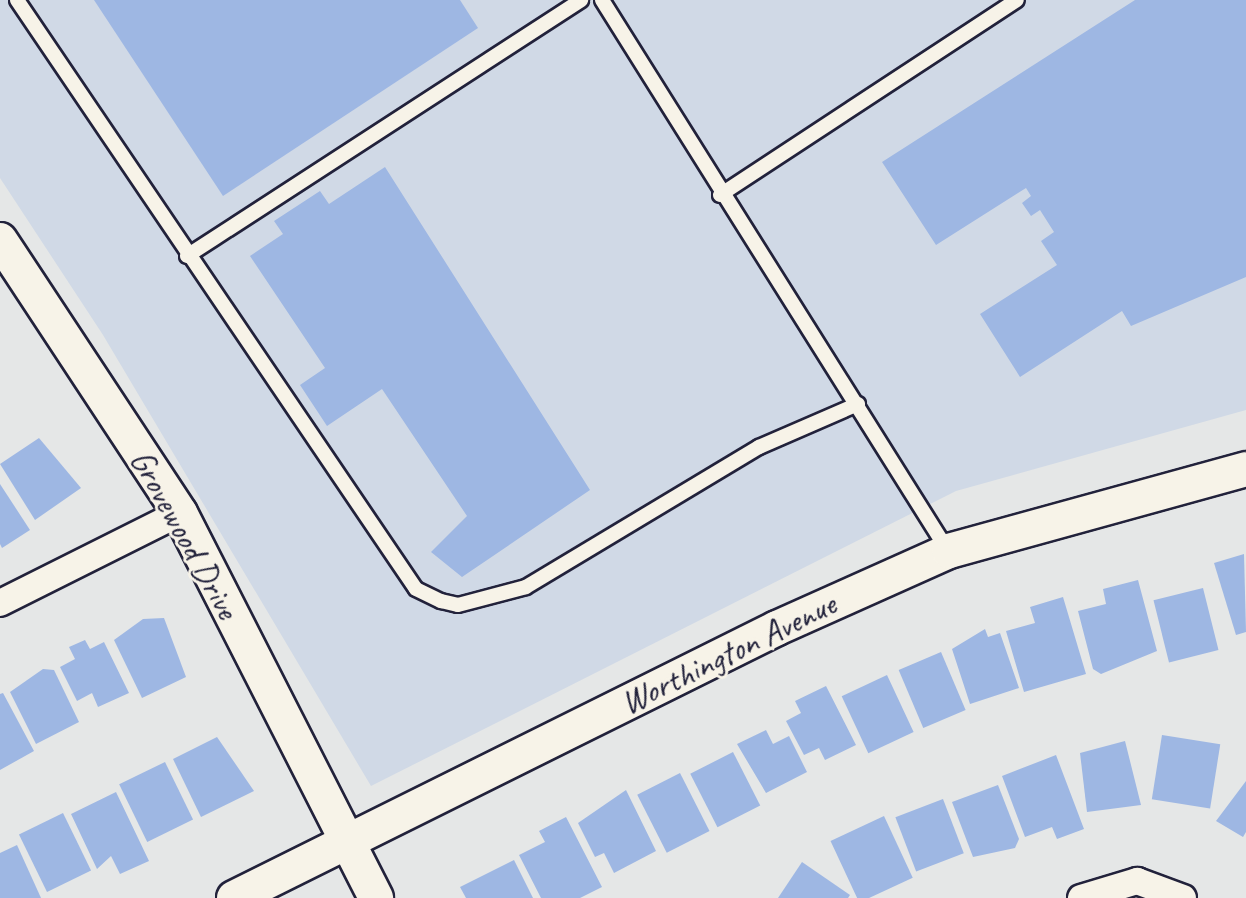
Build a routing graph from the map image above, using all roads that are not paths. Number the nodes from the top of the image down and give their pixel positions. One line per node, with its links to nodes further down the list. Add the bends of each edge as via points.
1 (17, 0): 7 (lane)
2 (581, 0): 7 (lane)
3 (602, 0): 5 (lane)
4 (1017, 0): 5 (lane)
5 (720, 195): 8 (lane)
6 (0, 240): 10 (street, Grovewood Drive)
7 (187, 256): 8 (lane, via 416,589 458,605 526,587 759,447)
8 (858, 404): 11 (lane)
9 (1246, 469): 11 (street, Worthington Avenue)
10 (180, 513): 12 (street); 13 (street, Grovewood Drive)
11 (949, 551): 13 (street, Worthington Avenue, via 777,628)
12 (0, 603)
13 (347, 842): 14 (street, Worthington Avenue); 15 (street, Grovewood Drive)
14 (234, 898)
15 (376, 898)
16 (1081, 898): 17 (street, via 1137,881)
17 (1183, 898)

